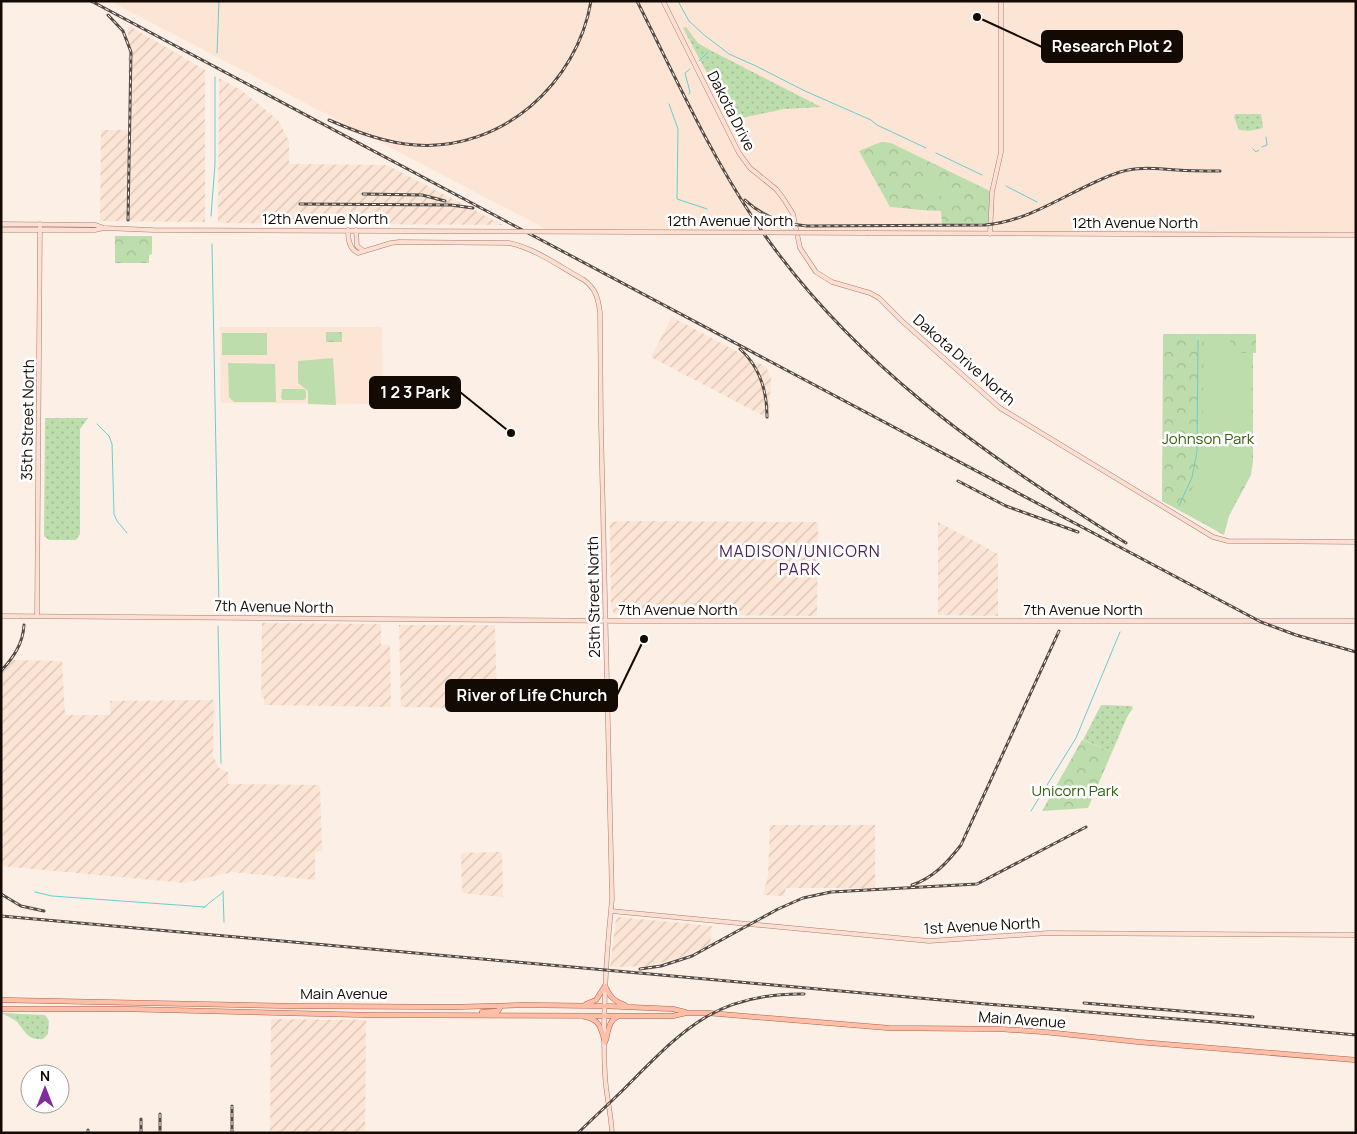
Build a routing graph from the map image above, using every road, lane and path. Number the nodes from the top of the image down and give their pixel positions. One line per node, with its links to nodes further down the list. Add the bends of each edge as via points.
1 (663, 1): 12 (street, Dakota Drive, via 739,154 750,168 776,189 794,214)
2 (1002, 1): 10 (street, via 1001,152 992,192)
3 (1, 224): 4 (street, 12th Avenue North)
4 (40, 224): 5 (street, 12th Avenue North); 7 (street, 35th Street North)
5 (104, 228): 7 (street, 12th Avenue North); 8 (street, 12th Avenue North)
6 (1, 230): 7 (street, 12th Avenue North)
7 (40, 230): 17 (street, 35th Street North)
8 (348, 230): 9 (street, 12th Avenue North); 13 (street, via 351,248 355,252)
9 (356, 230): 10 (street, 12th Avenue North, bridge); 13 (street, via 357,246)
10 (990, 234): 11 (street, 12th Avenue North)
11 (1356, 235)
12 (800, 248): 15 (street, Dakota Drive North, via 816,272 832,282 879,298 1000,408 1213,537 1228,541)
13 (364, 251): 14 (street, 12th Avenue North, via 399,242 509,243)
14 (573, 274): 18 (street, 25th Street North, via 596,292 600,312)
15 (1356, 542)
16 (1, 616): 17 (street, 7th Avenue North)
17 (37, 616): 18 (street, 7th Avenue North)
18 (606, 621): 19 (street, 7th Avenue North); 20 (street, 25th Street North)
19 (1356, 621)
20 (611, 911): 21 (street, 1st Avenue North, via 929,941 1038,934); 22 (street, 25th Street North)
21 (1356, 935)
22 (605, 986): 26 (main road, via 593,1002); 27 (street, 25th Street North); 28 (main road, via 613,1000)
23 (1, 1000): 24 (main road, Main Avenue)
24 (304, 1006): 25 (main road, Main Avenue); 30 (main road, via 301,1010)
25 (501, 1006): 26 (main road, Main Avenue); 34 (main road, via 498,1011)
26 (579, 1006): 27 (main road, Main Avenue)
27 (605, 1006): 28 (main road, Main Avenue); 33 (street, 25th Street North)
28 (628, 1007): 31 (main road, Main Avenue, via 673,1009)
29 (1, 1009): 30 (main road, Main Avenue)
30 (275, 1013): 34 (main road, Main Avenue)
31 (686, 1013): 35 (main road, Main Avenue, via 673,1016); 37 (main road, Main Avenue, via 889,1028 1037,1031)
32 (566, 1014): 33 (main road, Main Avenue); 34 (main road, Main Avenue); 36 (main road, via 596,1020)
33 (605, 1014): 35 (main road, Main Avenue); 36 (street, 25th Street North)
34 (458, 1015)
35 (623, 1015): 36 (main road, via 613,1020)
36 (605, 1042): 38 (street, 25th Street North, via 605,1076)
37 (1356, 1060)
38 (612, 1133)

